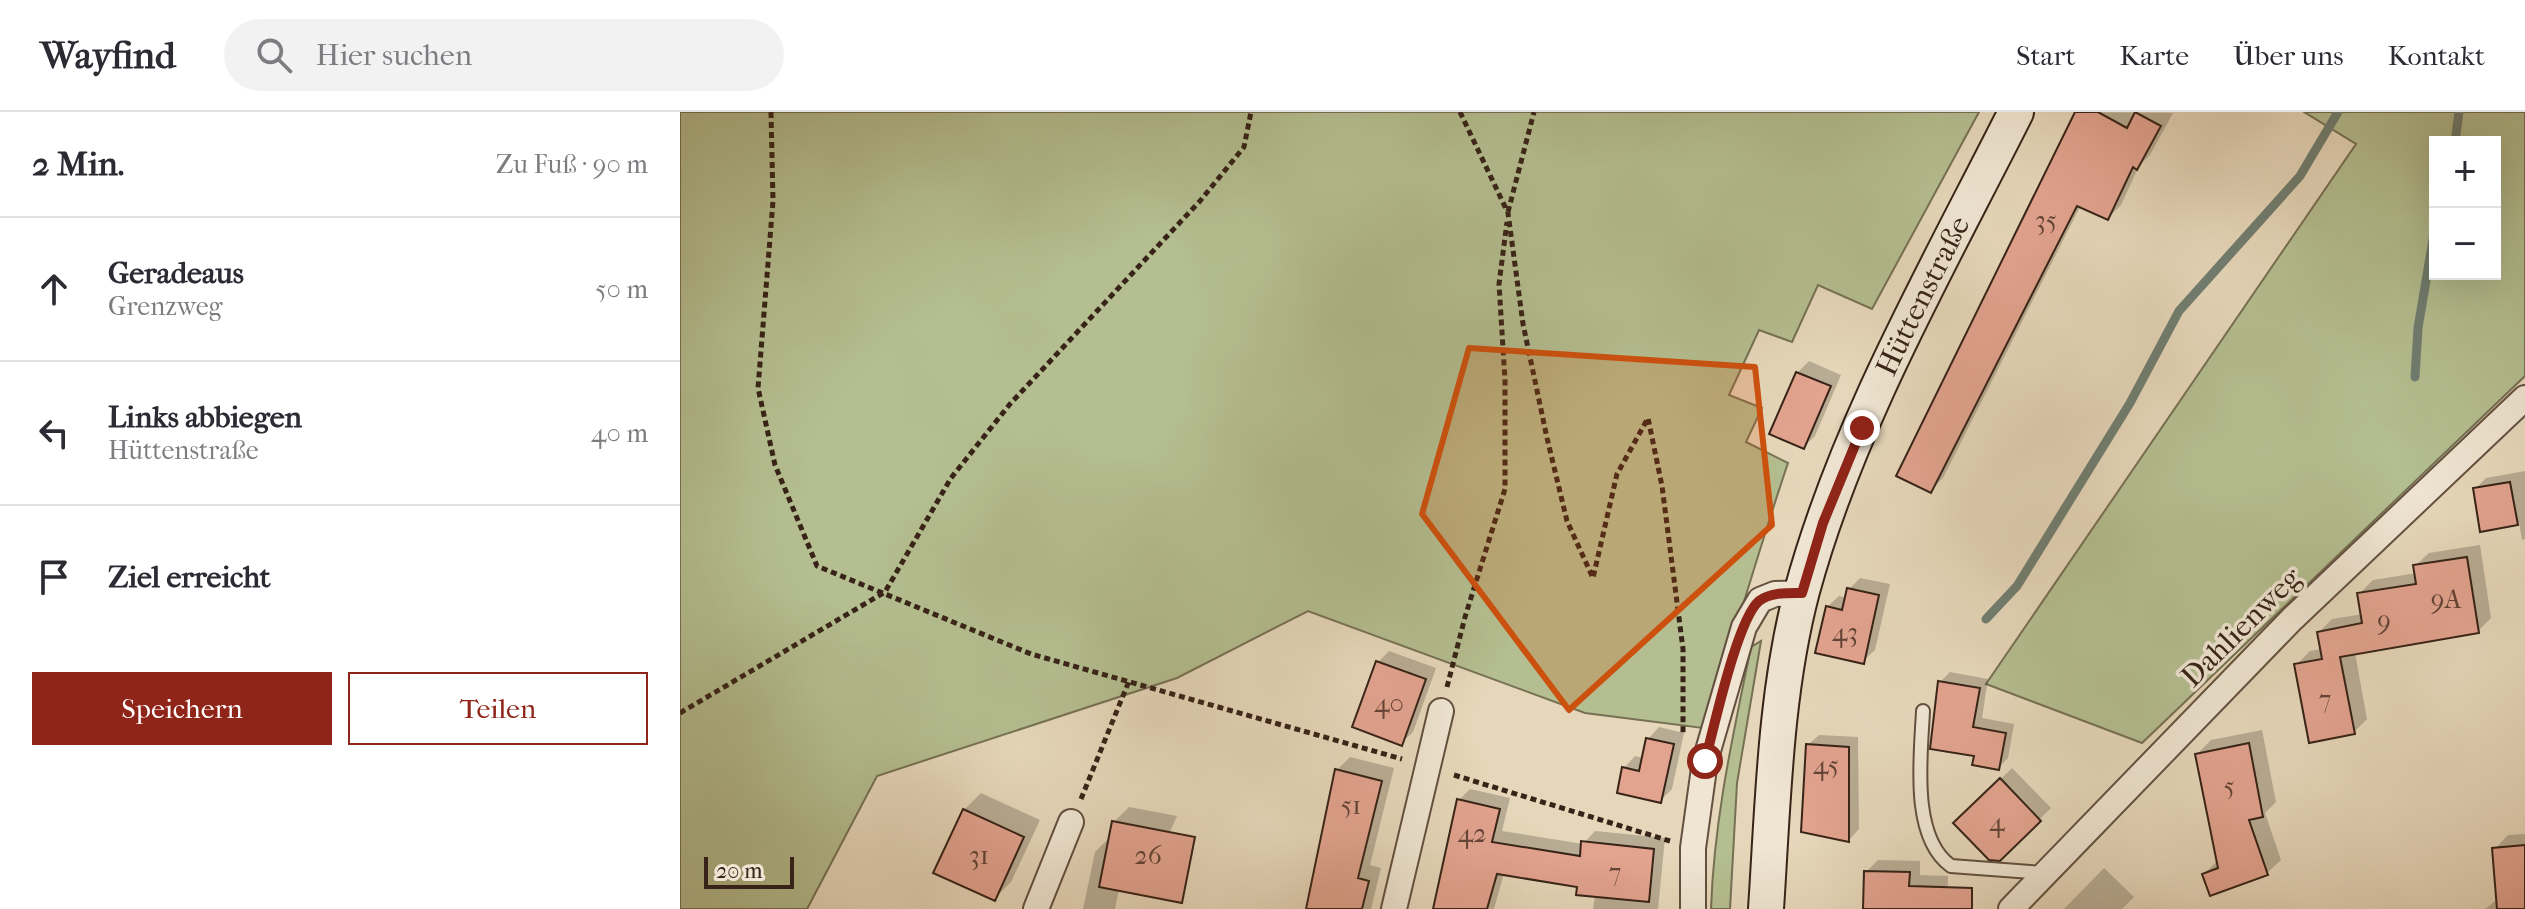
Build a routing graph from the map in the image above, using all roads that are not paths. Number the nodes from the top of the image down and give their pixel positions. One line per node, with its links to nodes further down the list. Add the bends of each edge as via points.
1 (2016, 112): 3 (main road, Hüttenstraße, via 1862,428 1823,523)
2 (2525, 398): 7 (street, Dahlienweg, via 2292,619)
3 (1802, 593): 10 (street, via 1760,600 1744,627 1705,761 1693,848); 11 (main road, Hüttenstraße, via 1784,691)
4 (1441, 711): 9 (street)
5 (1923, 711): 7 (lane, via 1919,789 1940,858 1951,866)
6 (1071, 822): 8 (street)
7 (2044, 873): 12 (street, Dahlienweg)
8 (1036, 909)
9 (1394, 909)
10 (1693, 909)
11 (1766, 909)
12 (2011, 909)

